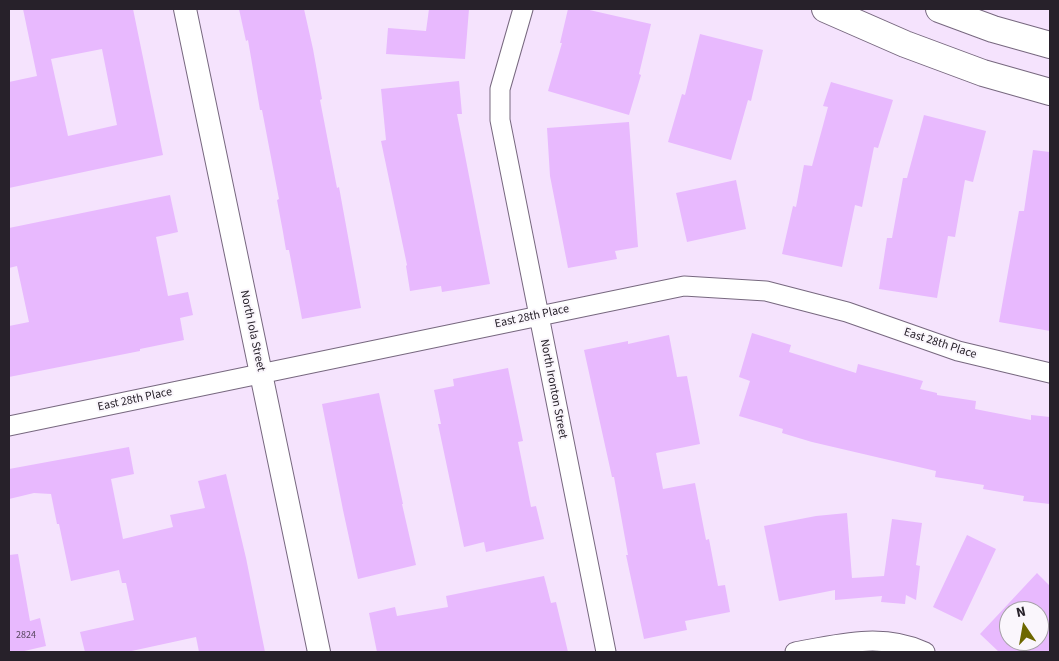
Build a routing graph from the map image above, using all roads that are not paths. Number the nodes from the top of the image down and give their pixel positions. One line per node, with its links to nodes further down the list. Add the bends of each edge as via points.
1 (185, 9): 9 (street, North Iola Street)
2 (522, 9): 7 (street, North Ironton Street, via 500,89 500,120)
3 (825, 9): 6 (main road, via 974,70)
4 (938, 9): 5 (main road)
5 (1050, 45)
6 (1050, 92)
7 (538, 316): 8 (street, East 28th Place, via 684,286 766,291 847,312 958,351); 9 (street, East 28th Place); 13 (street, North Ironton Street)
8 (1050, 373)
9 (261, 374): 10 (street, East 28th Place); 12 (street, North Iola Street)
10 (9, 426)
11 (868, 646): 14 (street, via 838,644); 15 (street, via 916,648)
12 (319, 652)
13 (606, 652)
14 (795, 652)
15 (925, 652)

